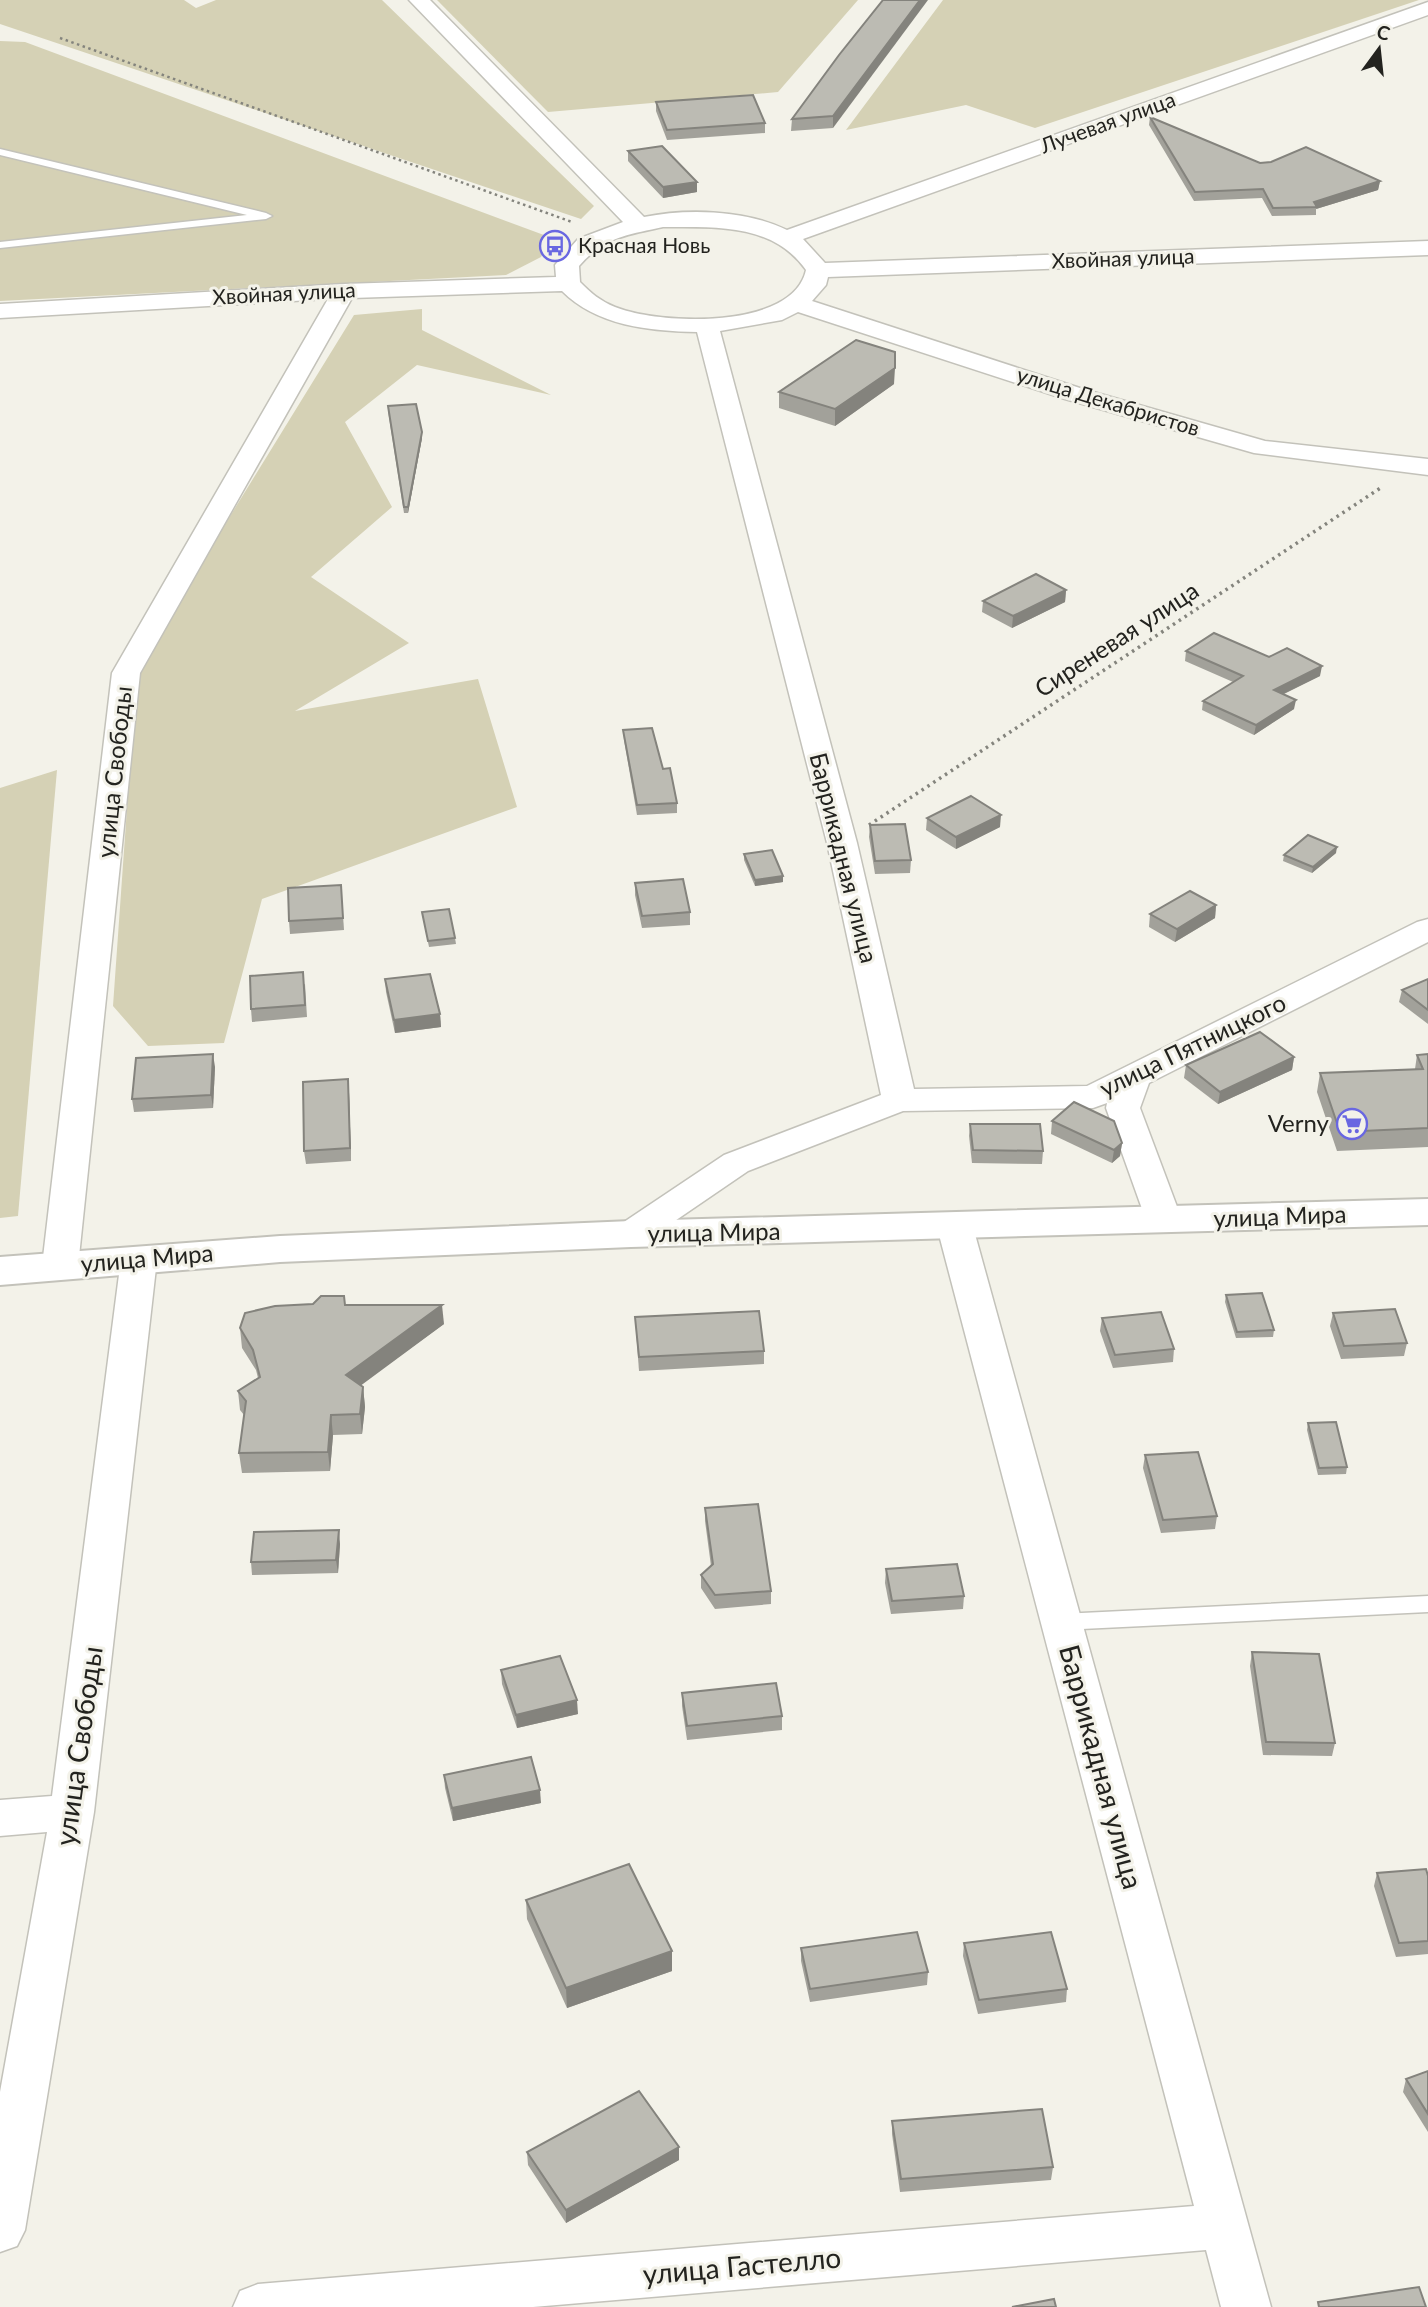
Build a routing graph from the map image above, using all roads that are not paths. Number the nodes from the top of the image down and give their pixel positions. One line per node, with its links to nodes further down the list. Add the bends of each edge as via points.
1 (419, 0): 4 (street)
2 (1428, 8): 5 (street, Лучевая улица)
3 (0, 152): 6 (lane, via 266,216)
4 (638, 224): 5 (street, via 728,221); 9 (street, via 586,244 567,265)
5 (788, 237): 8 (street, via 808,252)
6 (0, 246)
7 (1428, 248): 8 (street, Хвойная улица)
8 (818, 270): 11 (street, via 814,286)
9 (568, 284): 10 (street, Хвойная улица); 13 (street, via 588,303 626,318)
10 (344, 291): 12 (street, Хвойная улица); 23 (street, улица Свободы, via 126,673)
11 (795, 303): 13 (street, via 753,319); 14 (street, улица Декабристов, via 1074,394 1263,448)
12 (0, 311)
13 (707, 326): 17 (street, Баррикадная улица, via 842,843)
14 (1420, 467)
15 (1428, 929): 16 (street, улица Пятницкого)
16 (1134, 1076): 17 (street, улица Пятницкого, via 1093,1097); 19 (street, via 1123,1108)
17 (899, 1100): 21 (street, via 736,1163)
18 (1428, 1212): 19 (street, улица Мира)
19 (1164, 1220): 20 (street, улица Мира)
20 (955, 1227): 21 (street, улица Мира); 26 (street, Баррикадная улица)
21 (631, 1234): 22 (street, улица Мира)
22 (139, 1259): 23 (street, улица Мира); 27 (street, улица Свободы)
23 (60, 1266): 24 (street, улица Мира)
24 (0, 1271)
25 (1428, 1604): 26 (lane)
26 (1062, 1622): 29 (street, Баррикадная улица)
27 (72, 1812): 28 (street); 30 (street, улица Свободы)
28 (0, 1818)
29 (1225, 2226): 31 (street, улица Гастелло); 32 (street, Баррикадная улица)
30 (0, 2230)
31 (258, 2307)
32 (1246, 2307)

